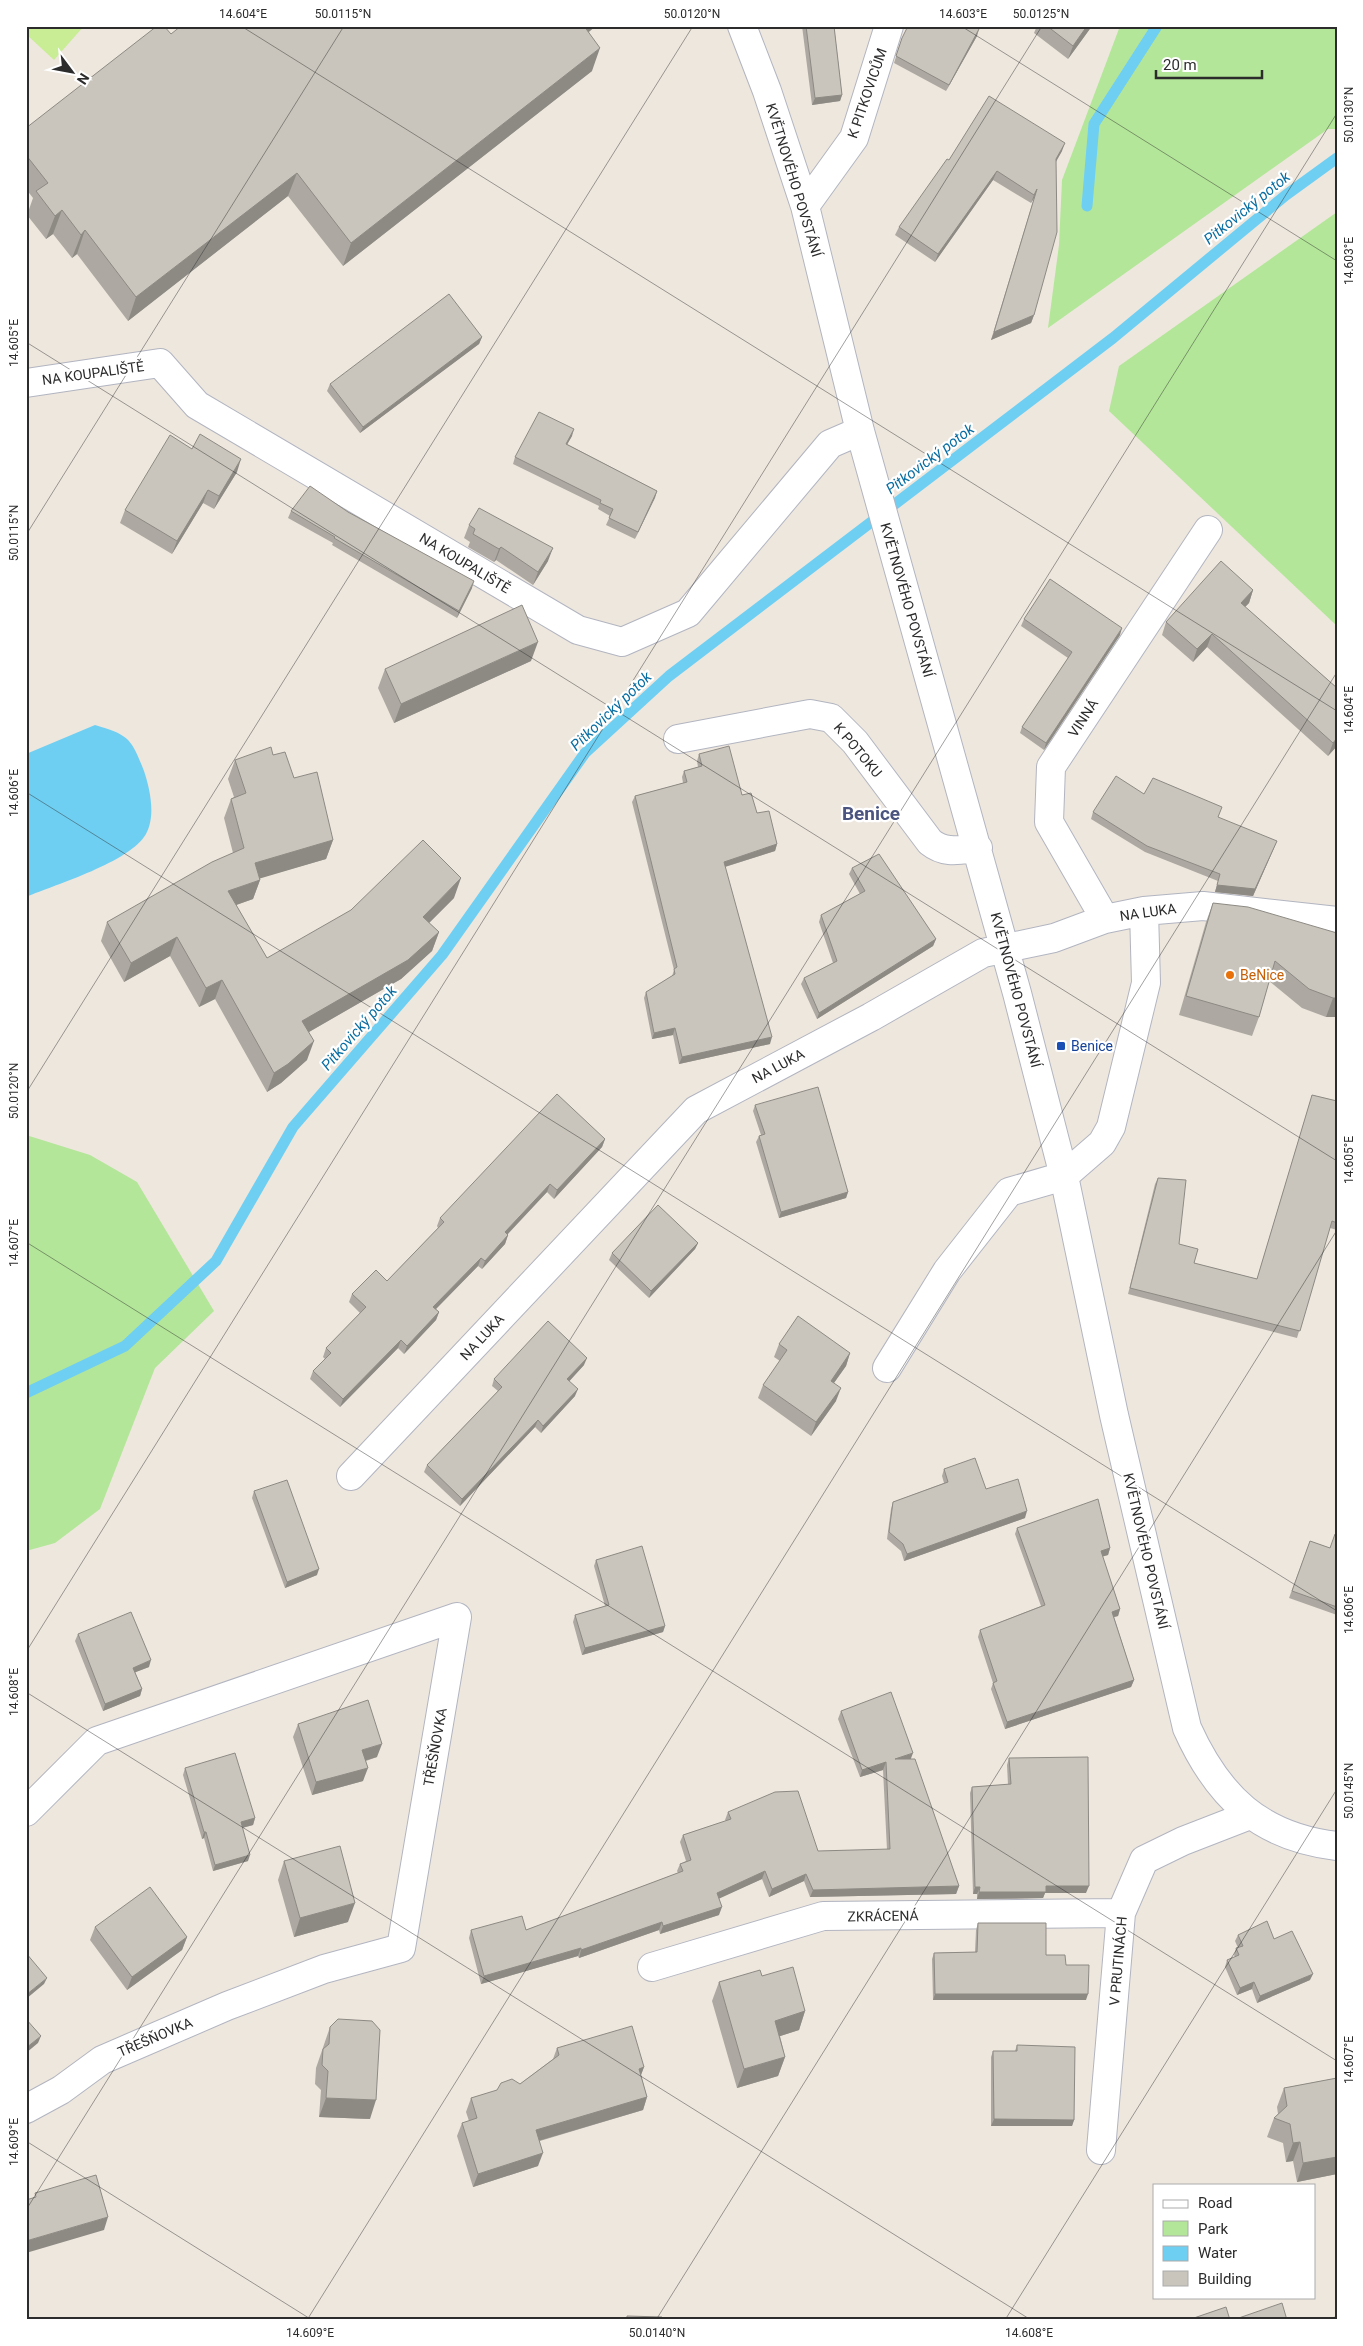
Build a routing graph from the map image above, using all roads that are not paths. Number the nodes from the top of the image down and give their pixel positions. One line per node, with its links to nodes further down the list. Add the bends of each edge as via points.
1 (742, 26): 3 (street, KVĚTNOVÉHO POVSTÁNÍ)
2 (889, 26): 3 (street, K PITKOVICŮM, via 854,138)
3 (805, 206): 5 (street, KVĚTNOVÉHO POVSTÁNÍ)
4 (26, 383): 5 (street, NA KOUPALIŠTĚ, via 160,364 197,405 578,630 622,642 688,613 830,444)
5 (864, 444): 8 (street, KVĚTNOVÉHO POVSTÁNÍ)
6 (1208, 530): 10 (street, VINNÁ, via 1051,767 1049,822)
7 (678, 739): 8 (street, K POTOKU, via 810,714 831,718 855,742 930,842 939,849 950,851)
8 (978, 848): 12 (street, KVĚTNOVÉHO POVSTÁNÍ)
9 (1144, 911): 10 (street, NA LUKA); 11 (street, NA LUKA, via 1203,906); 13 (street, via 1146,984 1111,1127 1102,1143)
10 (1105, 919): 12 (street, NA LUKA, via 1054,938)
11 (1337, 921)
12 (1005, 948): 13 (street, KVĚTNOVÉHO POVSTÁNÍ); 15 (street, NA LUKA, via 983,953 961,964 871,1017 696,1110)
13 (1064, 1176): 14 (street, via 1009,1192 948,1271); 17 (street, KVĚTNOVÉHO POVSTÁNÍ, via 1112,1405 1187,1728 1213,1778)
14 (887, 1368)
15 (352, 1476)
16 (26, 1812): 21 (street, TŘEŠŇOVKA, via 97,1742 457,1616 401,1948 324,1969 226,2006 102,2060 61,2090)
17 (1250, 1815): 18 (street, KVĚTNOVÉHO POVSTÁNÍ, via 1309,1843); 19 (street, V PRUTINÁCH, via 1144,1860)
18 (1337, 1846)
19 (1121, 1913): 20 (street, ZKRÁCENÁ, via 823,1916); 22 (street, V PRUTINÁCH)
20 (652, 1967)
21 (26, 2109)
22 (1101, 2150)

